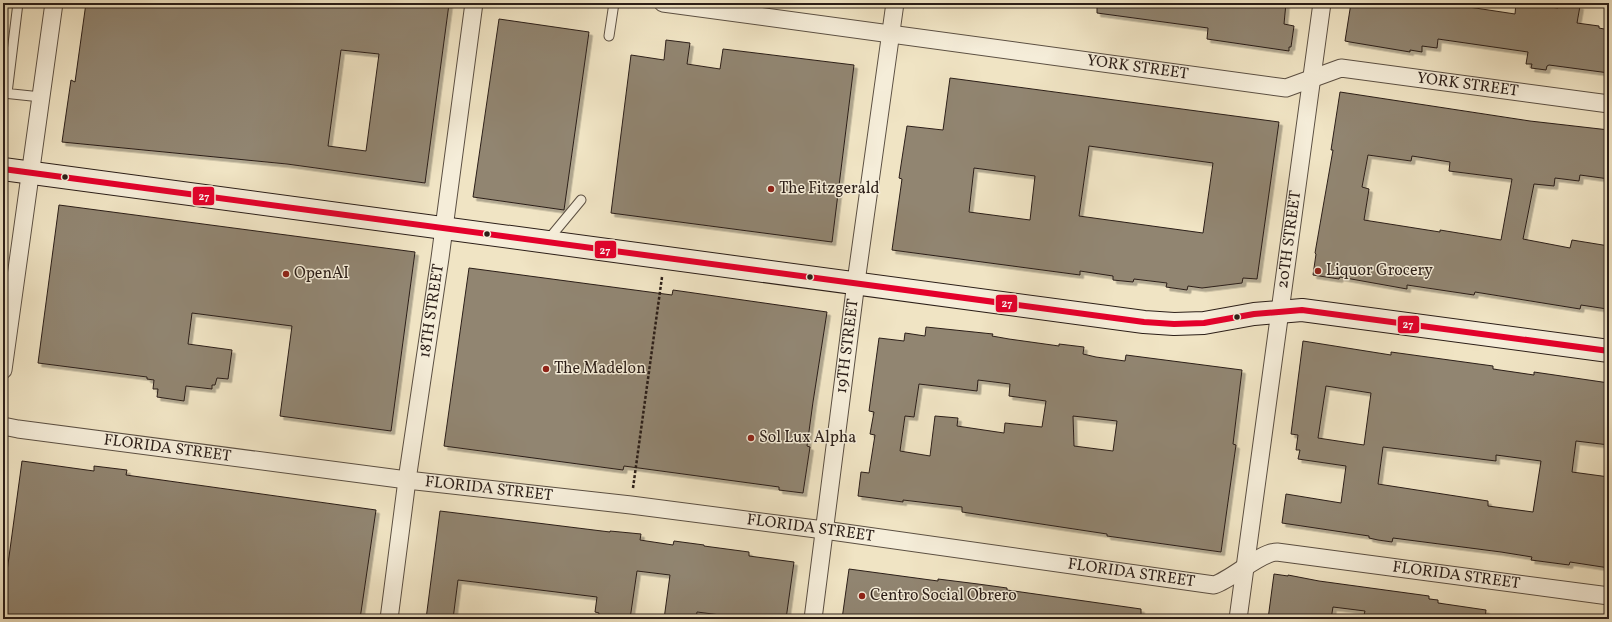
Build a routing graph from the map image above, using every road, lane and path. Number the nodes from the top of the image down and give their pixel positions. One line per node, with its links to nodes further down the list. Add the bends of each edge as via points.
1 (18, 3): 11 (lane)
2 (54, 3): 12 (street)
3 (474, 3): 17 (street, 18TH STREET)
4 (614, 3): 9 (lane)
5 (663, 3): 8 (street, YORK STREET)
6 (895, 3): 8 (street, 19TH STREET)
7 (1322, 3): 10 (street, 20TH STREET)
8 (892, 34): 10 (street, YORK STREET, via 1286,88); 20 (street, 19TH STREET)
9 (609, 36)
10 (1311, 79): 13 (street, YORK STREET, via 1341,68); 21 (street, 20TH STREET)
11 (5, 93): 12 (lane)
12 (41, 97): 15 (street)
13 (1609, 104)
14 (3, 169): 15 (street)
15 (31, 172): 17 (street); 23 (street)
16 (581, 200): 18 (lane)
17 (444, 228): 18 (street); 25 (street, 18TH STREET)
18 (546, 242): 19 (street)
19 (665, 257): 20 (street); 26 (path)
20 (856, 282): 21 (street, via 1144,322 1204,323); 27 (street, 19TH STREET)
21 (1281, 312): 22 (street, via 1302,310); 28 (street, 20TH STREET)
22 (1609, 351)
23 (3, 370)
24 (3, 426): 25 (street, FLORIDA STREET)
25 (406, 480): 26 (street, FLORIDA STREET); 30 (street, 18TH STREET)
26 (631, 505): 27 (street, FLORIDA STREET)
27 (824, 530): 28 (street, FLORIDA STREET, via 1214,585); 31 (street, 19TH STREET)
28 (1246, 568): 29 (street, FLORIDA STREET, via 1270,552 1277,552); 32 (street, 20TH STREET)
29 (1609, 596)
30 (389, 619)
31 (813, 619)
32 (1238, 619)

